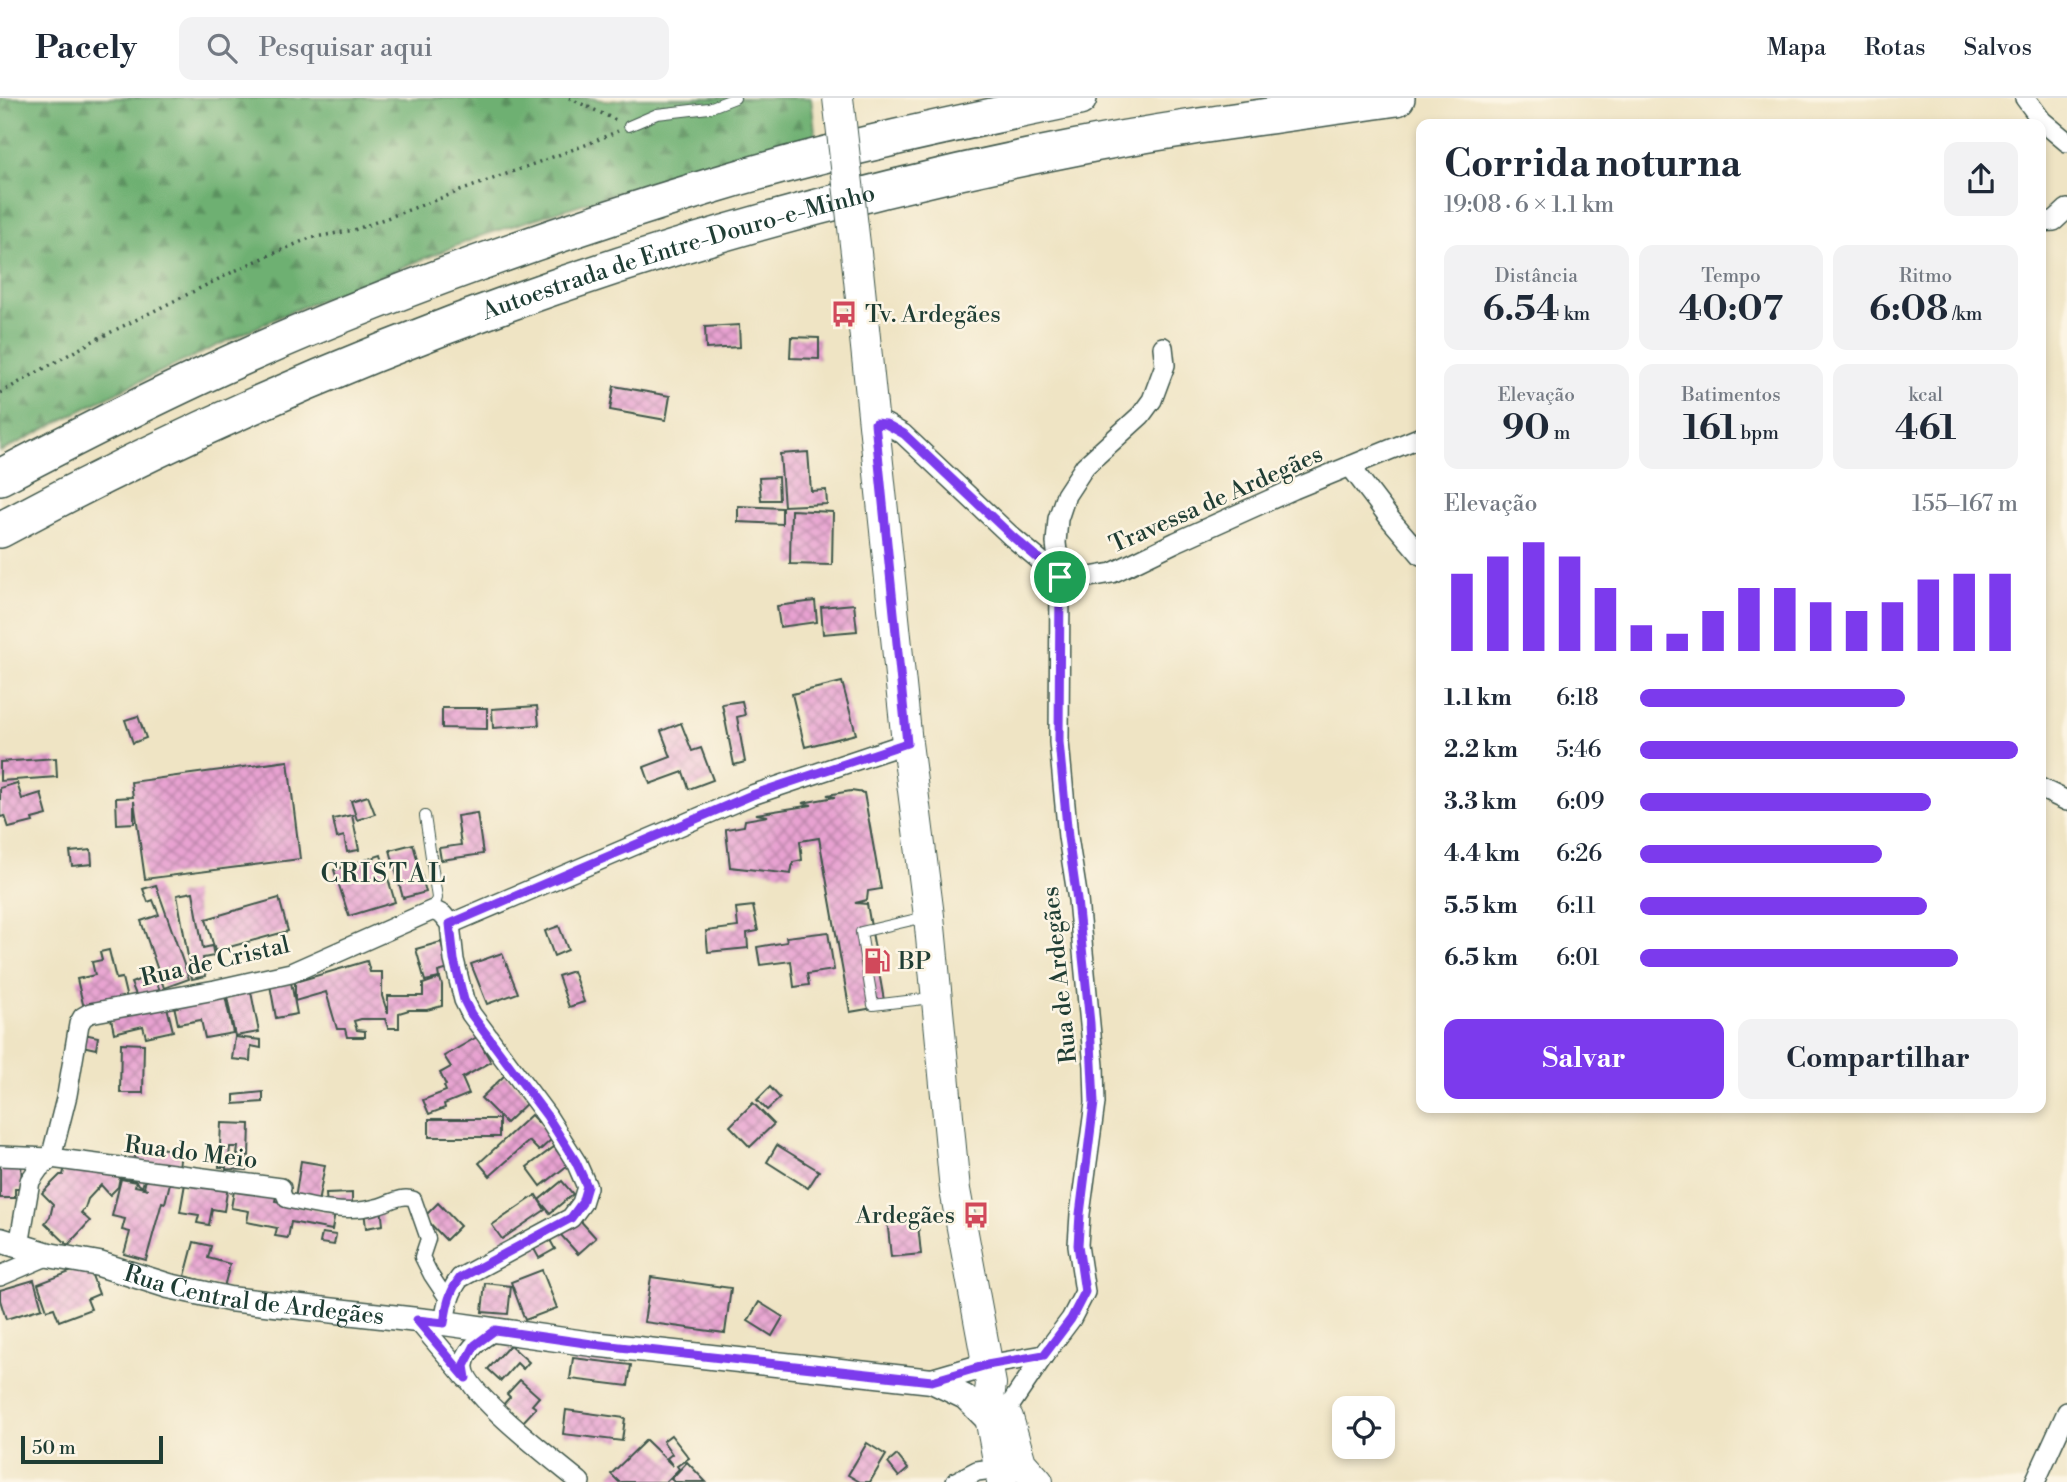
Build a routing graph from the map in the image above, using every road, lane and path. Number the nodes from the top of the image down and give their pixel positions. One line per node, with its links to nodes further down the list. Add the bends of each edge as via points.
1 (569, 98): 9 (path)
2 (735, 98): 9 (lane, via 709,108 657,114)
3 (838, 98): 15 (main road, bridge)
4 (1079, 98): 18 (highway, Autoestrada de Entre-Douro-e-Minho, via 790,164 568,231 247,355)
5 (1396, 98): 19 (highway, Autoestrada de Entre-Douro-e-Minho, via 1071,148 811,208 675,247 482,311 340,367 202,428)
6 (2025, 98): 7 (street)
7 (2041, 119)
8 (2046, 124): 10 (street)
9 (629, 126): 14 (path, via 354,230 310,238 95,340)
10 (2067, 142)
11 (2067, 209): 12 (street, via 2054,221)
12 (2046, 222)
13 (1163, 347): 21 (street, Rua de Ardegães, via 1165,365 1152,400 1142,415 1085,466 1066,495 1056,543)
14 (0, 393)
15 (875, 423): 21 (street, via 904,434); 22 (main road)
16 (1416, 439): 17 (street, Travessa de Ardegães)
17 (1350, 466): 20 (street); 21 (street, Travessa de Ardegães, via 1112,573 1086,579)
18 (0, 477)
19 (0, 530)
20 (1416, 549)
21 (1060, 577): 39 (street, Rua de Ardegães, via 1059,742 1090,1023 1094,1103 1079,1224 1085,1292)
22 (907, 743): 27 (main road); 28 (street, via 752,795)
23 (2046, 791): 24 (street)
24 (2067, 800)
25 (425, 816): 26 (lane, via 437,898)
26 (433, 910): 28 (street); 31 (street, Rua de Cristal, via 291,972 83,1017)
27 (929, 916): 29 (main road); 29 (lane, via 861,932 873,1005)
28 (450, 924): 36 (street, via 454,960 471,1014 547,1116 587,1186 571,1218 460,1278)
29 (936, 998): 41 (main road, via 955,1190)
30 (0, 1156): 31 (street, Rua do Meio)
31 (51, 1158): 32 (street, Rua do Meio); 33 (street, Rua de Cristal, via 30,1181)
32 (281, 1188): 36 (street, Rua do Meio, via 286,1200 320,1208 363,1209 404,1197 414,1199 428,1239 422,1257)
33 (10, 1243): 34 (street, Rua Central de Ardegães)
34 (50, 1255): 35 (street); 37 (street, Rua Central de Ardegães, via 229,1299)
35 (0, 1276)
36 (446, 1311): 37 (street, Rua Central de Ardegães); 38 (street, Rua Central de Ardegães)
37 (417, 1320): 40 (street)
38 (495, 1330): 40 (street, via 475,1345); 42 (street, Rua Central de Ardegães)
39 (1044, 1355): 41 (street); 44 (street, Rua de Ardegães)
40 (465, 1372): 46 (street, via 493,1408)
41 (989, 1374): 42 (street, Rua Central de Ardegães); 44 (main road, via 1002,1398)
42 (932, 1381): 44 (street, Rua Central de Ardegães)
43 (2067, 1412): 49 (street)
44 (999, 1417): 45 (main road); 48 (main road, via 1021,1463)
45 (1001, 1475): 47 (street, via 977,1471)
46 (580, 1482)
47 (956, 1482)
48 (1038, 1482)
49 (2035, 1482)

